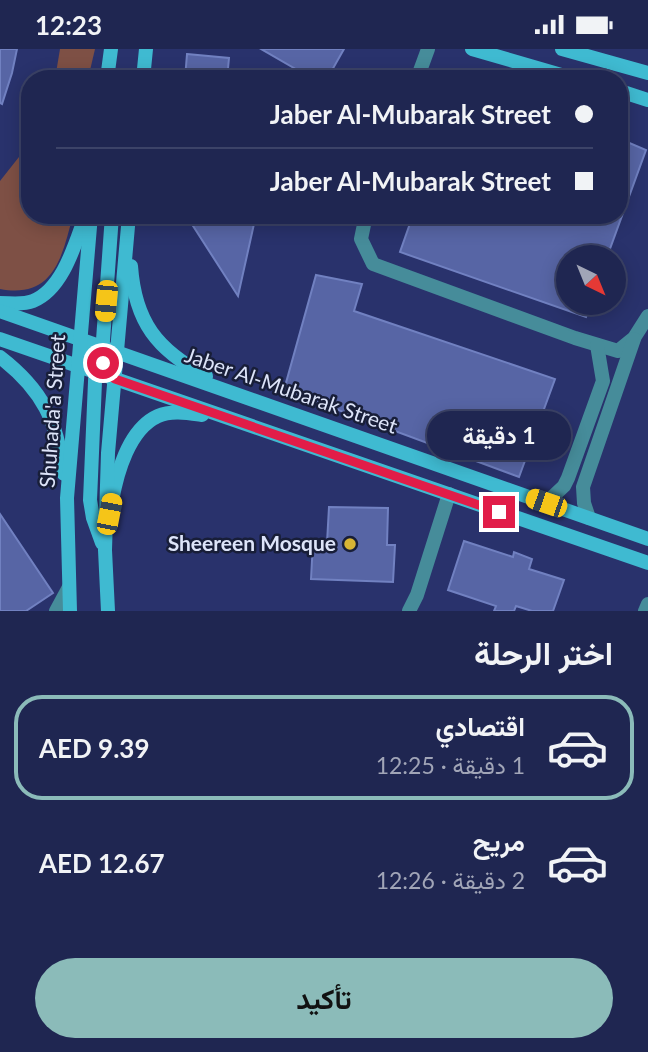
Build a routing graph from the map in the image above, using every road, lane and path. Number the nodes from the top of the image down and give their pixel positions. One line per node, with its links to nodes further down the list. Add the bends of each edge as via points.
1 (111, 49): 7 (main road)
2 (146, 49): 8 (main road)
3 (428, 49): 9 (street)
4 (472, 49): 10 (main road)
5 (562, 49): 6 (main road)
6 (585, 53): 11 (main road)
7 (108, 70)
8 (144, 70)
9 (420, 70)
10 (544, 70)
11 (648, 73)
12 (628, 94): 13 (main road)
13 (648, 100)
14 (85, 224): 20 (main road, via 50,288 32,301)
15 (88, 224): 23 (main road, Shuhada'a Street)
16 (111, 224): 27 (main road)
17 (128, 224): 27 (main road)
18 (129, 224): 32 (main road, via 134,291 148,329 182,363)
19 (364, 224): 26 (street, via 361,239 373,264)
20 (0, 303)
21 (0, 310): 23 (main road, Jaber Al-Mubarak Street)
22 (648, 316): 24 (street)
23 (79, 338): 27 (main road, Jaber Al-Mubarak Street); 29 (main road, Shuhada'a Street); 30 (main road, via 94,352)
24 (634, 338): 26 (street, via 618,351); 37 (street, via 583,487)
25 (0, 339): 29 (main road)
26 (597, 345): 36 (street, via 603,381 569,478)
27 (110, 349): 31 (main road, via 103,365); 32 (main road, Jaber Al-Mubarak Street)
28 (0, 357): 35 (main road, via 30,383 48,412)
29 (77, 366): 30 (main road); 35 (main road, Shuhada'a Street)
30 (97, 373): 31 (main road); 40 (main road, via 90,501)
31 (115, 379): 33 (main road); 38 (main road)
32 (254, 400): 36 (main road, Jaber Al-Mubarak Street)
33 (237, 420): 34 (main road); 38 (main road, via 175,413 146,424 131,445 116,482)
34 (449, 494): 41 (main road); 47 (street)
35 (67, 498): 42 (main road, Shuhada'a Street)
36 (546, 503): 37 (main road, Jaber Al-Mubarak Street)
37 (589, 517): 39 (main road, Jaber Al-Mubarak Street)
38 (105, 534): 40 (main road)
39 (648, 539)
40 (105, 551): 46 (main road)
41 (648, 563)
42 (69, 587): 44 (street); 45 (main road, Shuhada'a Street)
43 (648, 604): 48 (street)
44 (57, 611)
45 (70, 611)
46 (108, 611)
47 (409, 611)
48 (645, 611)

